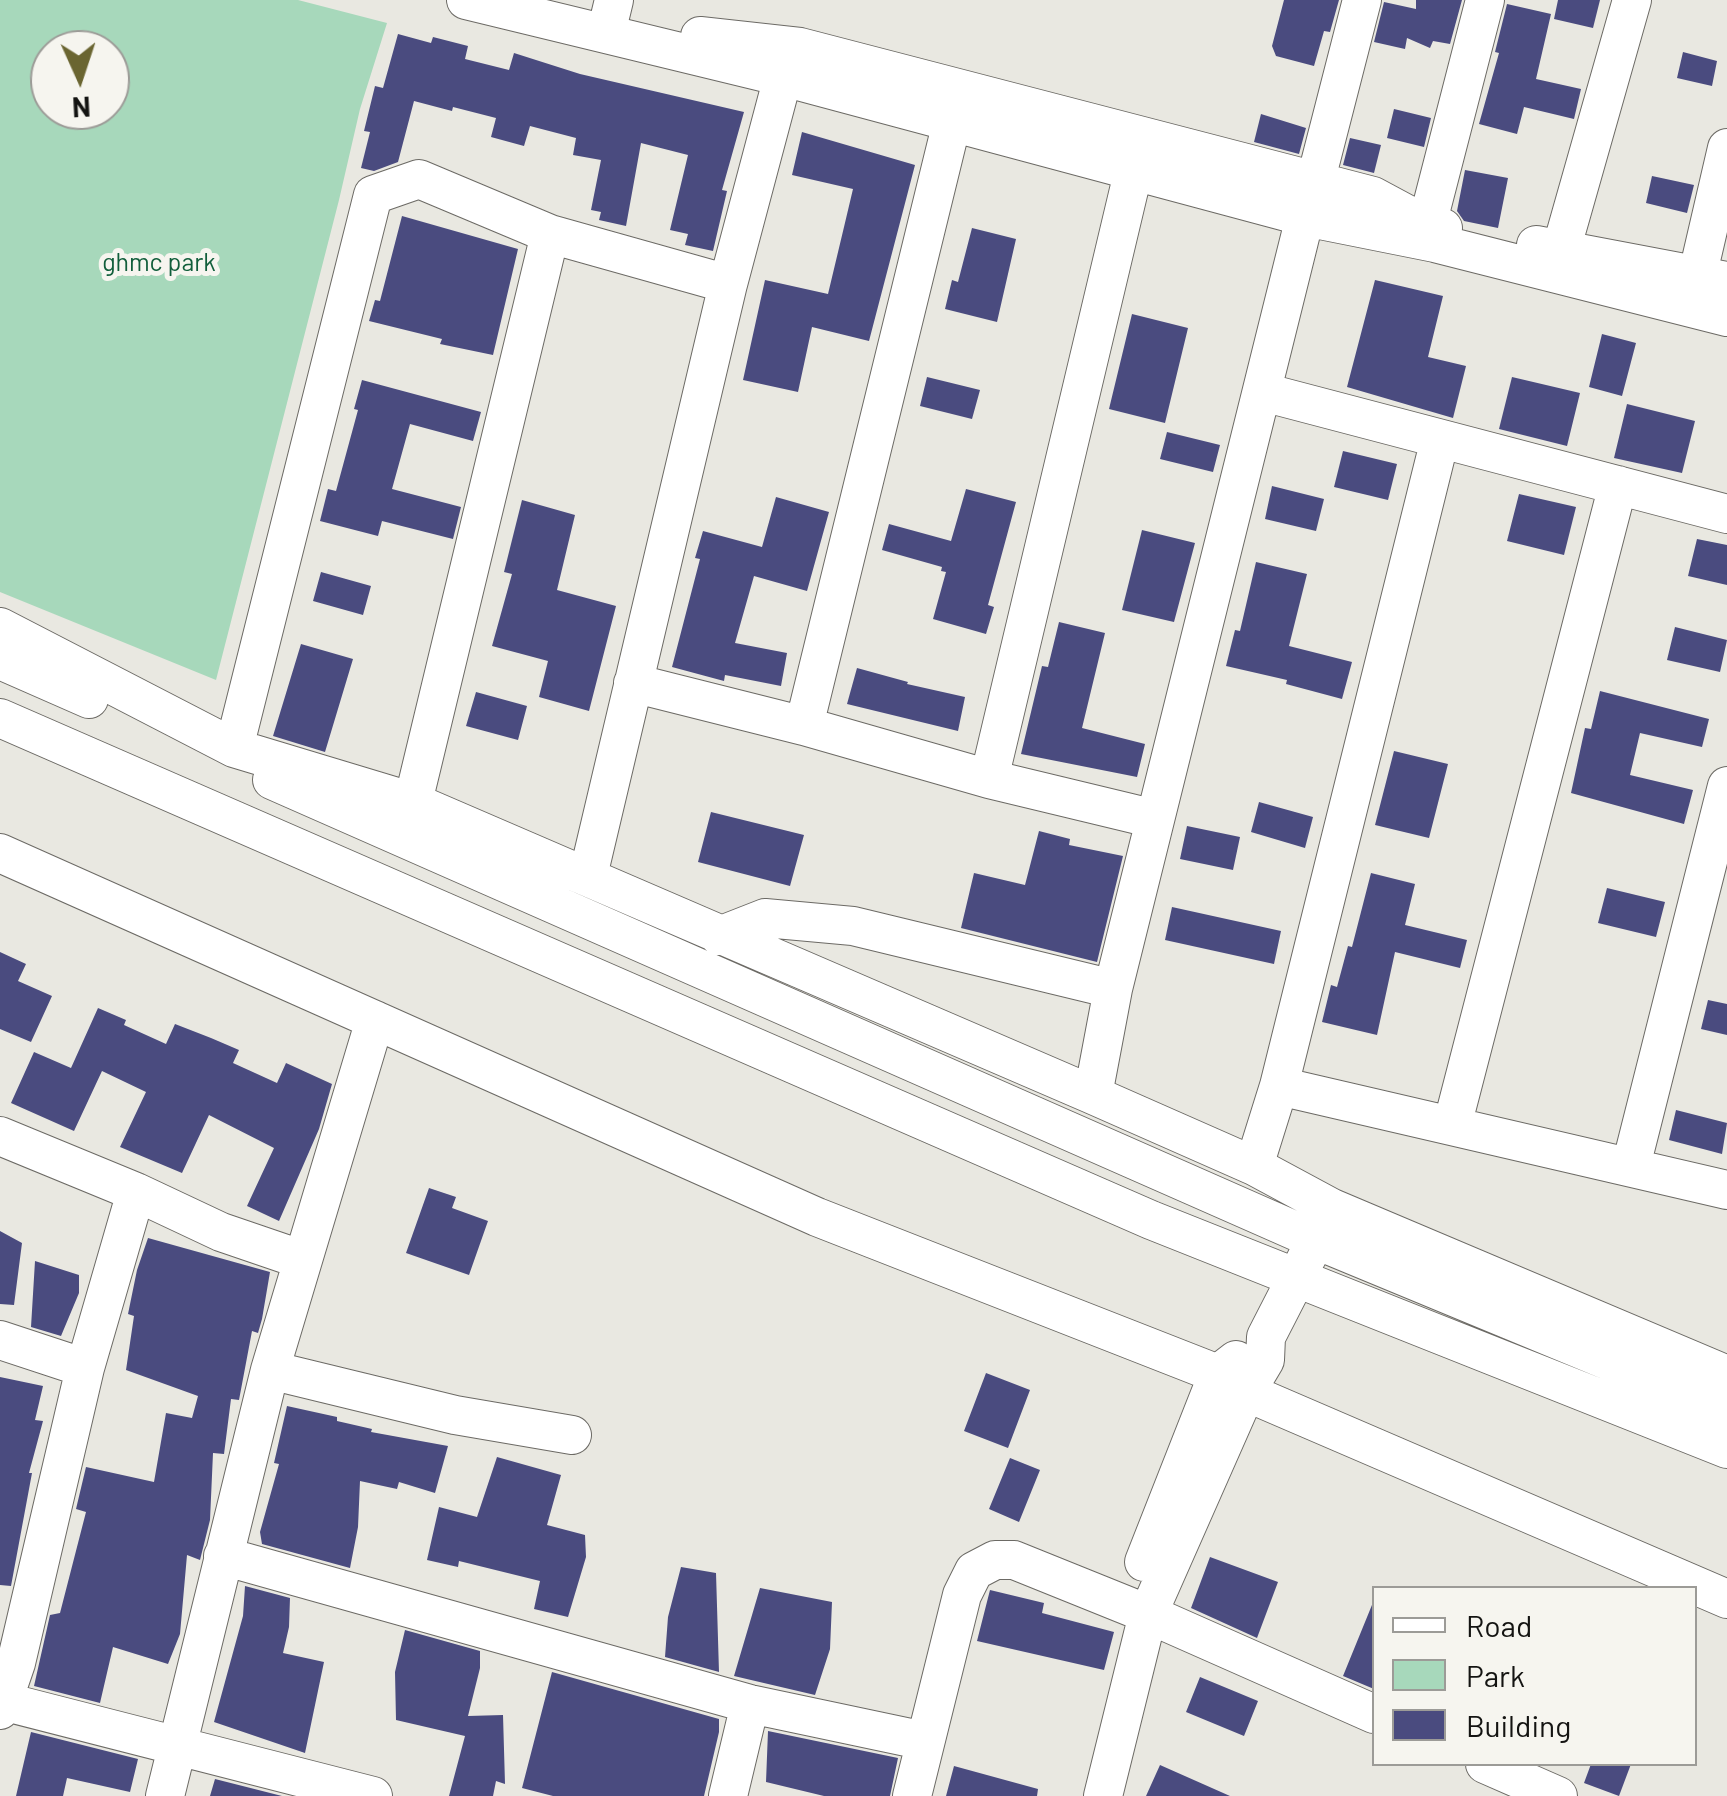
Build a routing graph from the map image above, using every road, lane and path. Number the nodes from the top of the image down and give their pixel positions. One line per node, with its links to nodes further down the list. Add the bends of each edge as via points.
1 (466, 0): 7 (street)
2 (506, 0): 6 (street)
3 (1362, 0): 11 (street)
4 (1485, 0): 13 (street)
5 (1632, 0): 15 (street)
6 (611, 13): 11 (street, via 800,47)
7 (783, 77): 8 (street); 17 (street)
8 (952, 122): 10 (street); 27 (street)
9 (1727, 148): 16 (street)
10 (1132, 172): 11 (street); 29 (street)
11 (1310, 200): 12 (street); 19 (street)
12 (1369, 212): 13 (street); 18 (street, via 1435,243)
13 (1428, 225): 15 (street)
14 (550, 234): 17 (street); 28 (street, via 419,179 373,195); 31 (street)
15 (1561, 250): 16 (street)
16 (1712, 278)
17 (728, 284): 25 (street)
18 (1727, 317)
19 (1263, 392): 20 (street); 32 (street)
20 (1440, 439): 21 (street); 38 (street)
21 (1618, 485): 22 (street); 40 (street)
22 (1727, 514)
23 (0, 627): 28 (street)
24 (0, 660): 46 (street)
25 (633, 683): 27 (street); 34 (street)
26 (0, 718): 48 (street)
27 (804, 726): 29 (street)
28 (234, 748): 31 (street)
29 (989, 779): 32 (street)
30 (1727, 786): 43 (street)
31 (413, 802): 34 (street)
32 (1155, 818): 36 (street)
33 (0, 853): 37 (street)
34 (588, 876): 35 (street)
35 (719, 936): 36 (street, via 764,918 853,926); 39 (street)
36 (1113, 988): 39 (street)
37 (375, 1020): 47 (street); 53 (street, via 818,1217)
38 (1279, 1086): 40 (street); 42 (street)
39 (1093, 1095): 42 (street)
40 (1452, 1126): 43 (street)
41 (0, 1136): 45 (street)
42 (1254, 1166): 46 (street)
43 (1631, 1166): 44 (street)
44 (1727, 1190)
45 (136, 1192): 47 (street); 50 (street)
46 (1324, 1224): 48 (street); 52 (street); 54 (street)
47 (303, 1260): 51 (street)
48 (1294, 1277): 53 (street, via 1266,1337 1265,1360); 56 (street)
49 (0, 1340): 50 (street)
50 (85, 1368): 61 (street)
51 (270, 1370): 55 (street, via 455,1416); 57 (street)
52 (1727, 1375)
53 (1232, 1383): 58 (street); 59 (street)
54 (1727, 1410)
55 (572, 1435)
56 (1726, 1446)
57 (223, 1556): 60 (street); 64 (street)
58 (1727, 1598)
59 (1138, 1610): 62 (street); 63 (street, via 1014,1560 995,1560 974,1571); 70 (street); 71 (street)
60 (750, 1704): 63 (street); 68 (street)
61 (1, 1706): 64 (street)
62 (1372, 1713)
63 (925, 1740): 69 (street)
64 (176, 1747): 66 (street); 67 (street)
65 (1490, 1766): 72 (street)
66 (165, 1796)
67 (372, 1796)
68 (728, 1796)
69 (912, 1796)
70 (1080, 1796)
71 (1104, 1796)
72 (1558, 1796)

